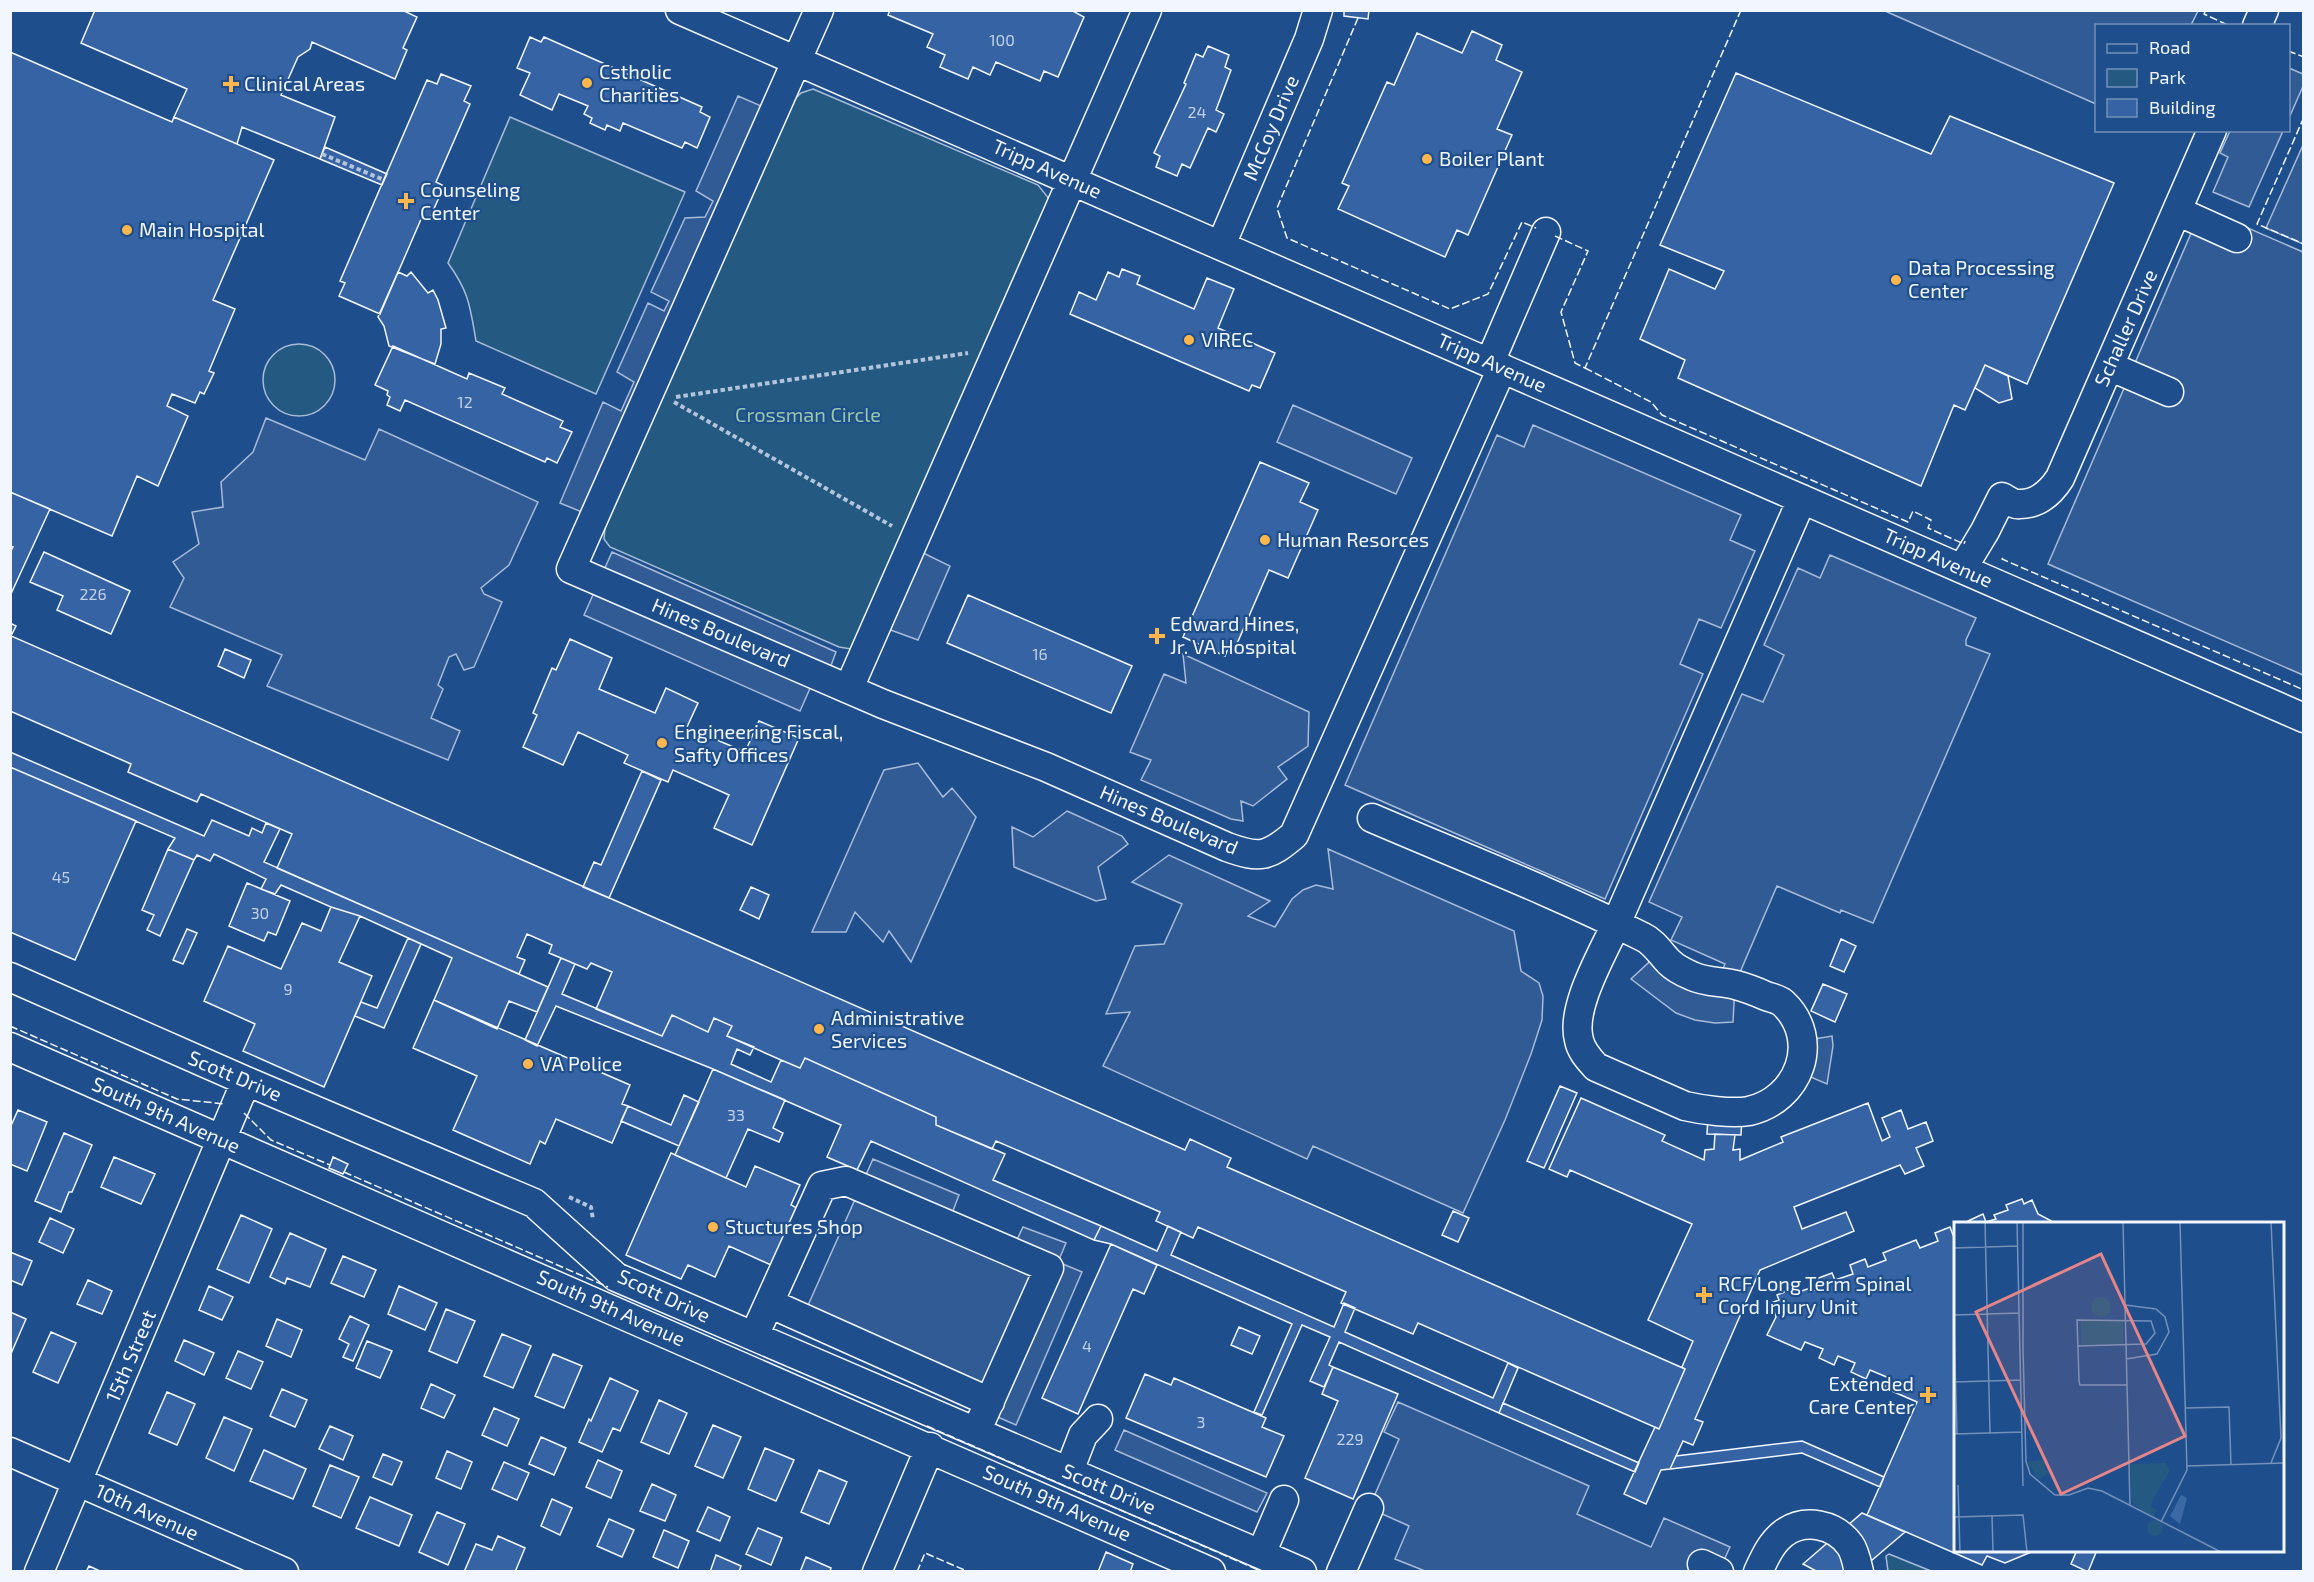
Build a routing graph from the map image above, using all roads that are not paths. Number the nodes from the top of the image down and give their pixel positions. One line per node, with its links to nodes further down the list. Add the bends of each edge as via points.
1 (680, 10): 7 (street, Tripp Avenue)
2 (819, 10): 7 (street)
3 (1147, 10): 9 (street)
4 (1318, 10): 13 (street, McCoy Drive)
5 (2264, 10): 6 (street)
6 (2258, 24)
7 (798, 60): 9 (street, Tripp Avenue); 19 (street, Hines Boulevard, via 571,569)
8 (2211, 132): 10 (street, Schaller Drive)
9 (1073, 180): 13 (street, Tripp Avenue); 19 (street)
10 (2177, 211): 12 (street); 15 (street, Schaller Drive)
11 (1546, 232): 14 (street, Hines Boulevard)
12 (2237, 238)
13 (1221, 244): 14 (street, Tripp Avenue)
14 (1496, 365): 17 (street, Tripp Avenue); 19 (street, Hines Boulevard, via 1294,835 1270,854 1227,847 1046,767)
15 (2109, 366): 16 (street); 18 (street, Schaller Drive, via 2055,487 2046,495 2010,501)
16 (2169, 392)
17 (1802, 499): 18 (street, Tripp Avenue); 22 (street)
18 (1971, 573): 20 (street, Tripp Avenue)
19 (849, 688)
20 (2304, 718)
21 (1372, 818): 22 (street)
22 (1616, 924): 22 (street, via 1587,989 1578,1023 1578,1039 1596,1068 1699,1110 1747,1111 1786,1091 1798,1072 1803,1052 1802,1034 1794,1014 1780,1001 1735,984 1711,983 1691,976 1671,964 1647,938)
23 (10, 977): 25 (street, Scott Drive)
24 (10, 1047): 26 (street, South 9th Avenue)
25 (246, 1081): 26 (street, 15th Street); 28 (street, Scott Drive, via 534,1203 616,1277)
26 (222, 1140): 32 (street, South 9th Avenue); 35 (street, 15th Street)
27 (769, 1304): 28 (street); 29 (street); 29 (street, via 822,1186 846,1181 1049,1268)
28 (754, 1336): 31 (street, Scott Drive)
29 (990, 1402): 31 (street)
30 (1098, 1419): 34 (street, via 1083,1435)
31 (976, 1432): 34 (street, Scott Drive)
32 (930, 1447): 41 (street); 42 (street, South 9th Avenue)
33 (10, 1452): 35 (street, 10th Avenue)
34 (1069, 1471): 38 (street, Scott Drive)
35 (78, 1482): 39 (street, 15th Street); 40 (street, 10th Avenue)
36 (1284, 1500): 38 (street)
37 (1369, 1508): 44 (street)
38 (1261, 1554): 43 (street, Scott Drive)
39 (39, 1572)
40 (284, 1572)
41 (877, 1572)
42 (1211, 1572)
43 (1302, 1572)
44 (1341, 1572)
45 (1758, 1572): 46 (street, via 1767,1551 1783,1534 1811,1524 1828,1527 1850,1544)
46 (1858, 1572)

